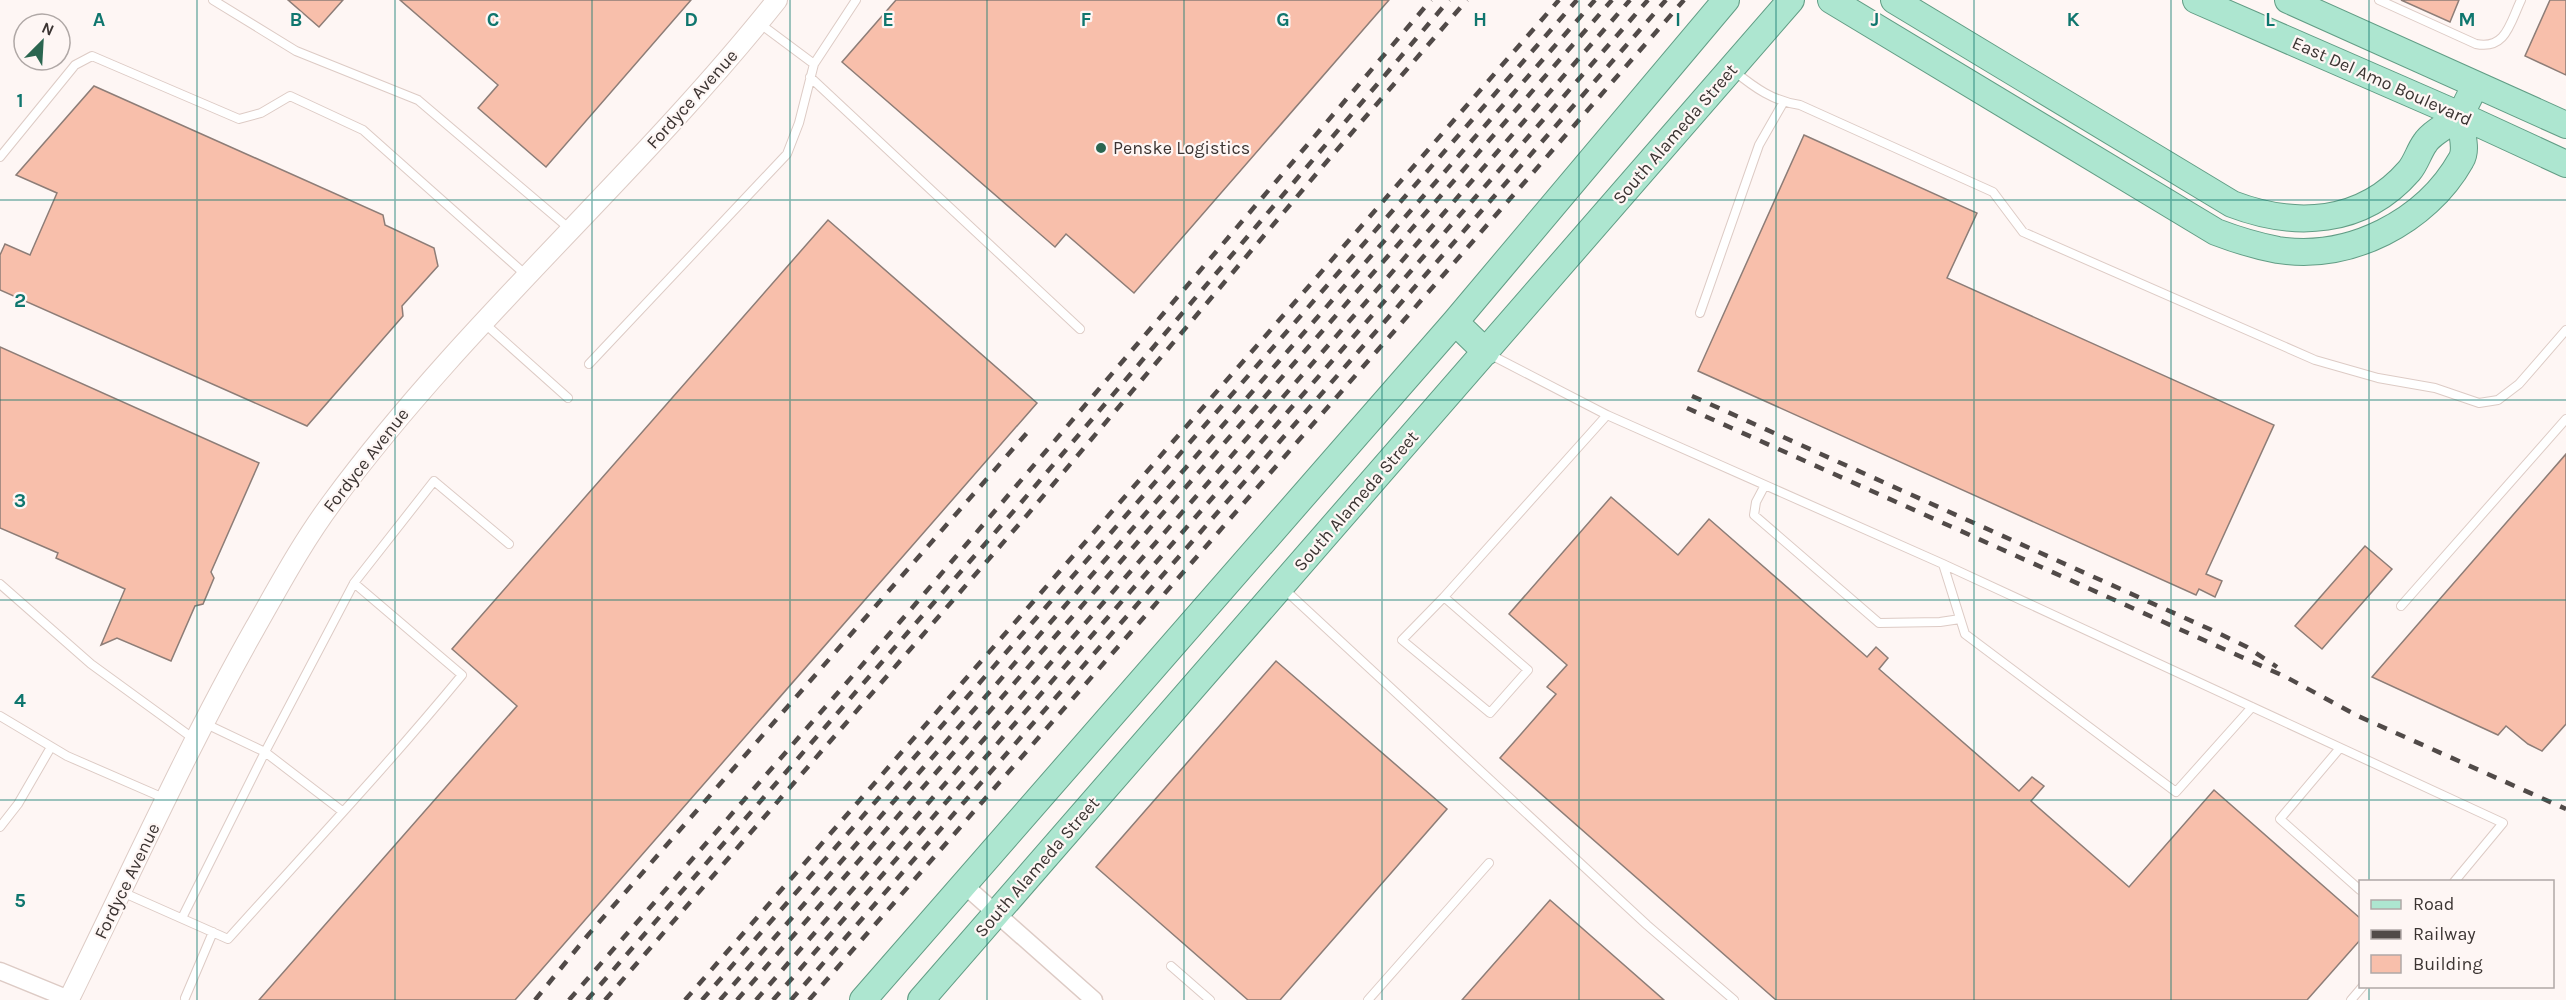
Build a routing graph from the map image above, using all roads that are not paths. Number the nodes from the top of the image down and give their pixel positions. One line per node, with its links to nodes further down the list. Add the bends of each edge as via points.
1 (213, 0): 22 (lane, via 296,51 418,100)
2 (777, 0): 12 (street, Fordyce Avenue)
3 (856, 0): 13 (lane)
4 (1726, 0): 25 (main road)
5 (1791, 0): 14 (main road, South Alameda Street)
6 (1831, 0): 18 (main road, via 2216,232 2280,250 2334,248 2389,232 2446,182 2463,157)
7 (1894, 0): 18 (main road, via 2232,204 2280,219 2332,217 2369,203 2410,170 2426,141)
8 (2196, 0): 18 (main road, East Del Amo Boulevard)
9 (2288, 0): 16 (main road, East Del Amo Boulevard)
10 (2379, 0): 11 (lane, via 2488,46 2504,35)
11 (2521, 0)
12 (759, 23): 13 (lane); 22 (street, Fordyce Avenue)
13 (814, 64): 15 (lane)
14 (1731, 69): 17 (lane); 29 (main road, South Alameda Street)
15 (810, 77): 27 (lane); 30 (lane, via 787,154)
16 (2476, 85): 18 (main road); 19 (main road, East Del Amo Boulevard)
17 (1783, 103): 24 (lane, via 1759,145); 28 (lane, via 1800,105 1993,192 2023,232 2315,360 2378,378 2435,388 2479,403 2498,400 2519,384)
18 (2462, 116): 21 (main road, East Del Amo Boulevard)
19 (2566, 125)
20 (0, 157): 23 (lane, via 75,65 92,56 239,120 261,113 290,96 363,130)
21 (2566, 164)
22 (571, 230): 23 (street, Fordyce Avenue)
23 (527, 276): 26 (street, Fordyce Avenue)
24 (1700, 313)
25 (1455, 322): 29 (main road); 54 (main road)
26 (484, 323): 31 (lane); 45 (street, Fordyce Avenue, via 367,455 330,504 291,563)
27 (1080, 329)
28 (2566, 330)
29 (1486, 352): 32 (lane); 39 (main road, South Alameda Street)
30 (589, 364)
31 (568, 398)
32 (1607, 415): 34 (lane); 40 (lane)
33 (2566, 419): 41 (lane)
34 (1765, 485): 36 (lane); 42 (lane, via 1754,515 1879,622)
35 (509, 544): 37 (lane, via 434,481)
36 (1943, 564): 42 (lane); 43 (lane)
37 (354, 583): 48 (lane); 50 (lane, via 462,675 394,758)
38 (0, 584): 45 (lane, via 91,664)
39 (1281, 587): 57 (main road, South Alameda Street); 70 (lane, via 1647,925)
40 (1444, 597): 40 (lane, via 1528,670 1490,713 1402,640)
41 (2401, 606)
42 (1960, 619): 43 (lane, via 1965,634 2176,792)
43 (2252, 707): 47 (lane)
44 (0, 716): 46 (lane)
45 (199, 731): 48 (lane); 49 (street, Fordyce Avenue)
46 (51, 747): 49 (lane); 51 (lane)
47 (2340, 748): 53 (lane, via 2503,824); 55 (lane, via 2280,819)
48 (265, 752): 50 (lane); 58 (lane)
49 (166, 799): 56 (street, Fordyce Avenue)
50 (342, 811): 59 (lane, via 228,939)
51 (0, 827)
52 (1490, 863): 69 (lane)
53 (2456, 880)
54 (963, 884): 57 (street); 65 (main road)
55 (2359, 888)
56 (122, 892): 58 (lane); 64 (street, Fordyce Avenue)
57 (996, 913): 66 (main road, South Alameda Street); 67 (street)
58 (182, 918): 59 (lane)
59 (213, 932): 63 (lane)
60 (1171, 966): 68 (lane)
61 (0, 971): 64 (street)
62 (2362, 988): 71 (lane)
63 (185, 998)
64 (70, 1000)
65 (863, 1000)
66 (921, 1000)
67 (1094, 1000)
68 (1210, 1000)
69 (1368, 1000)
70 (1734, 1000)
71 (2351, 1000)

